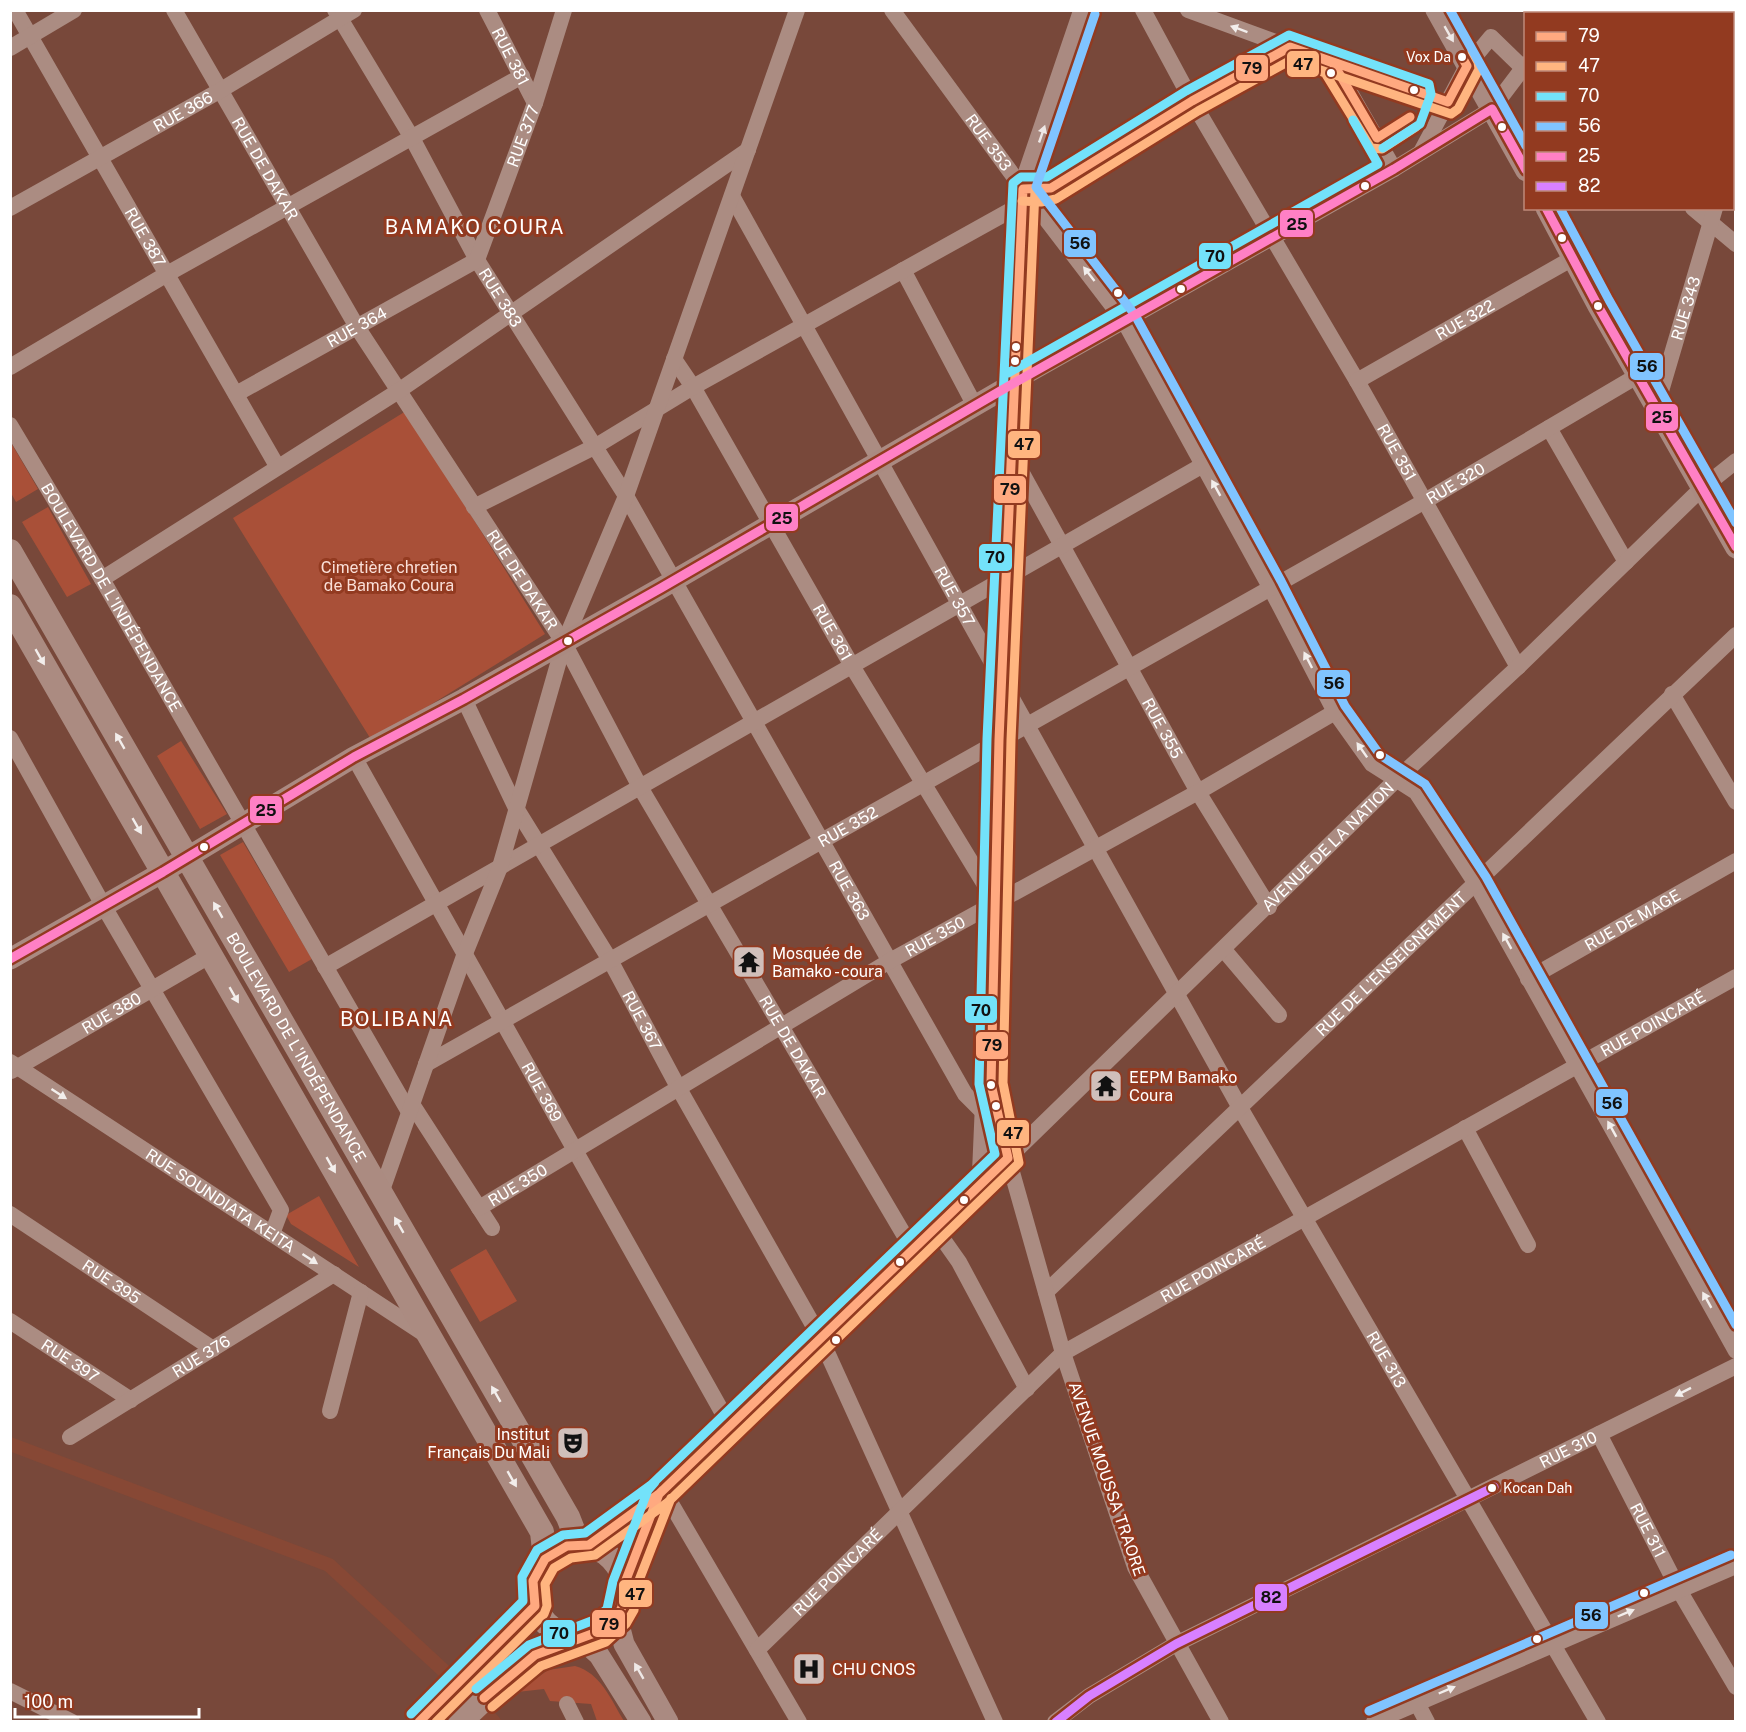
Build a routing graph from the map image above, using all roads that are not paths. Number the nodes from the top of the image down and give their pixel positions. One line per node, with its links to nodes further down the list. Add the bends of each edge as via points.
1 (15, 10): 13 (street, RUE 387)
2 (74, 10): 13 (street)
3 (174, 10): 20 (street, RUE DE DAKAR)
4 (487, 10): 19 (street, RUE 381)
5 (564, 10): 22 (street, RUE 377)
6 (797, 10): 25 (street)
7 (892, 10): 31 (street, RUE 353)
8 (1084, 10): 31 (main road, one-way to 8)
9 (1143, 10): 21 (street, RUE 351)
10 (1188, 10): 14 (street, one-way to 10)
11 (1436, 10): 16 (main road, one-way to 16)
12 (343, 13): 20 (street, RUE 366); 24 (street, RUE 383)
13 (30, 37): 15 (street); 27 (street, RUE 387)
14 (1290, 47): 21 (street); 29 (street, via 1333,63)
15 (10, 48)
16 (1467, 66): 17 (street, via 1491,37); 23 (main road); 26 (street)
17 (1524, 67)
18 (1524, 69): 23 (street)
19 (522, 76): 22 (street, RUE 381); 24 (street)
20 (221, 90): 27 (street, RUE 366); 32 (street, RUE DE DAKAR)
21 (1192, 101): 31 (street, via 1051,188); 37 (street, RUE 351)
22 (535, 103): 40 (street, RUE 377)
23 (1492, 109): 26 (street); 28 (main road)
24 (412, 138): 32 (street); 40 (street, RUE 383)
25 (748, 150): 30 (street); 43 (street)
26 (1421, 153): 29 (street)
27 (99, 157): 33 (street, RUE 366); 42 (street, RUE 387)
28 (1524, 167)
29 (1394, 169): 37 (street)
30 (732, 196): 45 (street, RUE 357); 47 (street)
31 (1022, 196): 41 (street); 44 (street, RUE 353, one-way to 31); 51 (main road)
32 (289, 205): 42 (street); 46 (street, RUE DE DAKAR)
33 (10, 208)
34 (1547, 210): 39 (main road)
35 (1698, 210): 36 (street)
36 (1712, 216): 38 (street); 57 (street, RUE 343)
37 (1273, 237): 44 (street); 50 (street, RUE 351)
38 (1736, 243)
39 (1573, 258): 49 (main road); 50 (street, RUE 322)
40 (477, 260): 43 (street, RUE 383); 46 (street, RUE 364)
41 (903, 270): 45 (street); 55 (street)
42 (167, 274): 48 (street); 54 (street, RUE 387)
43 (512, 314): 53 (street); 60 (street, RUE 383)
44 (1124, 321): 51 (street); 65 (street, RUE 353)
45 (804, 326): 52 (street); 63 (street, RUE 357)
46 (357, 327): 53 (street, RUE DE DAKAR); 54 (street, RUE 364)
47 (674, 359): 52 (street, RUE 361); 56 (street)
48 (10, 367)
49 (1637, 376): 57 (main road); 59 (street, RUE 320)
50 (1357, 381): 68 (street, RUE 351)
51 (1014, 382): 55 (main road); 61 (main road)
52 (693, 387): 56 (street); 70 (street, RUE 361)
53 (397, 392): 64 (street); 69 (street, RUE DE DAKAR)
54 (236, 394): 64 (street, RUE 387)
55 (975, 406): 63 (main road)
56 (657, 408): 60 (street); 67 (street)
57 (1656, 408): 66 (main road)
58 (10, 425): 76 (street, BOULEVARD DE L'INDÉPENDANCE)
59 (1549, 428): 68 (street, RUE 320); 74 (street)
60 (596, 446): 67 (street, RUE 383); 69 (street)
61 (1012, 455): 71 (street, RUE 355); 75 (main road)
62 (1736, 461): 66 (street, AVENUE DE LA NATION)
63 (879, 462): 70 (main road); 79 (street, RUE 357)
64 (277, 465): 76 (street)
65 (1203, 465): 71 (street); 78 (street, RUE 353, one-way to 65)
66 (1701, 489): 72 (main road); 74 (street, AVENUE DE LA NATION)
67 (626, 496): 77 (street, RUE 383); 82 (street)
68 (1425, 501): 78 (street, RUE 320); 85 (street, RUE 351)
69 (474, 507): 82 (street, RUE DE DAKAR)
70 (770, 524): 77 (main road); 83 (street, RUE 361)
71 (1062, 546): 75 (street); 84 (street, RUE 355)
72 (1736, 548)
73 (10, 551): 106 (highway, BOULEVARD DE L'INDÉPENDANCE, one-way to 73)
74 (1626, 562): 85 (street, AVENUE DE LA NATION)
75 (1008, 576): 79 (street); 86 (main road)
76 (102, 579): 102 (street, BOULEVARD DE L'INDÉPENDANCE)
77 (674, 581): 82 (main road); 90 (street, RUE 363)
78 (1270, 588): 84 (street, RUE 352); 89 (street, RUE 353, one-way to 78)
79 (958, 605): 83 (street); 86 (street, RUE 357)
80 (10, 606): 109 (highway, BOULEVARD DE L'INDÉPENDANCE, one-way to 109)
81 (1736, 635): 87 (street, RUE DE L'ENSEIGNEMENT)
82 (564, 643): 88 (main road); 98 (street, RUE DE DAKAR); 101 (street)
83 (852, 666): 90 (street); 97 (street, RUE 361)
84 (1129, 667): 91 (street, RUE 352); 99 (street, RUE 355)
85 (1518, 668): 96 (street, AVENUE DE LA NATION)
86 (1003, 687): 91 (street, RUE 357); 93 (main road)
87 (1672, 694): 100 (street); 110 (street, RUE DE L'ENSEIGNEMENT)
88 (464, 699): 94 (main road); 101 (street, RUE 367)
89 (1335, 711): 96 (street, RUE 353, one-way to 89, via 1372,764); 99 (street, RUE 350)
90 (754, 722): 98 (street); 103 (street, RUE 363)
91 (1025, 726): 93 (street, RUE 352); 105 (street, RUE 357)
92 (10, 738): 95 (street)
93 (999, 740): 97 (street, RUE 352); 112 (main road)
94 (354, 757): 102 (main road); 111 (street, RUE 369)
95 (15, 758): 114 (street)
96 (1396, 780): 110 (street, RUE 353, via 1416,792); 115 (street, AVENUE DE LA NATION)
97 (923, 783): 103 (street, RUE 352); 112 (street, RUE 361)
98 (640, 787): 104 (street); 113 (street, RUE DE DAKAR)
99 (1198, 792): 105 (street, RUE 350); 115 (street, RUE 355)
100 (1736, 802)
101 (516, 808): 104 (street, RUE 367); 108 (street)
102 (243, 823): 106 (main road); 122 (street, BOULEVARD DE L'INDÉPENDANCE)
103 (820, 842): 113 (street, RUE 352); 121 (street, RUE 363)
104 (539, 844): 108 (street); 120 (street, RUE 367)
105 (1095, 849): 112 (street, RUE 350); 126 (street, RUE 357)
106 (187, 856): 109 (main road); 141 (highway, BOULEVARD DE L'INDÉPENDANCE, one-way to 106)
107 (1736, 861): 124 (street, RUE DE MAGE)
108 (500, 867): 111 (street); 118 (street)
109 (163, 872): 114 (main road); 117 (highway, BOULEVARD DE L'INDÉPENDANCE)
110 (1476, 884): 124 (street, RUE 353, one-way to 110); 134 (street, RUE DE L'ENSEIGNEMENT)
111 (436, 903): 118 (street, RUE 369); 122 (street)
112 (996, 903): 121 (street, RUE 350); 136 (main road)
113 (709, 904): 120 (street, RUE 352); 129 (street, RUE DE DAKAR)
114 (103, 905): 119 (main road); 125 (street)
115 (1269, 906): 116 (street, AVENUE DE LA NATION)
116 (1224, 950): 126 (street, AVENUE DE LA NATION); 127 (street)
117 (211, 955): 125 (street, RUE 380); 154 (highway, BOULEVARD DE L'INDÉPENDANCE, one-way to 154)
118 (464, 956): 128 (street, RUE 369); 130 (street)
119 (10, 959)
120 (610, 960): 128 (street, RUE 352); 133 (street, RUE 367)
121 (888, 962): 129 (street, RUE 350); 136 (street, RUE 363, via 965,1094)
122 (325, 967): 135 (street, BOULEVARD DE L'INDÉPENDANCE)
123 (1736, 977): 131 (street, RUE POINCARÉ)
124 (1528, 979): 131 (street, RUE 353)
125 (153, 988): 132 (street, RUE 380); 147 (street, via 281,1210)
126 (1179, 995): 134 (street, RUE 313); 139 (street, AVENUE DE LA NATION)
127 (1279, 1015)
128 (502, 1021): 130 (street, RUE 352); 138 (street, RUE 369)
129 (781, 1025): 133 (street, RUE 350); 149 (street, RUE DE DAKAR)
130 (426, 1064): 135 (street)
131 (1577, 1066): 137 (street, RUE POINCARÉ); 157 (street, RUE 353, one-way to 131)
132 (13, 1067): 147 (street, RUE SOUNDIATA KEITA, one-way to 147)
133 (678, 1087): 138 (street, RUE 350); 155 (street, RUE 367)
134 (1239, 1106): 144 (street, RUE 313); 152 (street, RUE DE L'ENSEIGNEMENT)
135 (411, 1108): 141 (street); 142 (street, BOULEVARD DE L'INDÉPENDANCE)
136 (993, 1122): 139 (main road); 140 (main road)
137 (1465, 1128): 144 (street, RUE POINCARÉ); 148 (street)
138 (574, 1149): 142 (street, RUE 350); 163 (street, RUE 369)
139 (1008, 1158): 140 (main road); 152 (street, AVENUE MOUSSA TRAORE)
140 (982, 1184): 146 (main road)
141 (381, 1193): 169 (highway, BOULEVARD DE L'INDÉPENDANCE, one-way to 141)
142 (479, 1208): 145 (street, BOULEVARD DE L'INDÉPENDANCE)
143 (10, 1214): 156 (street, RUE 395)
144 (1303, 1219): 158 (street, RUE POINCARÉ); 167 (street, RUE 313)
145 (492, 1228)
146 (935, 1228): 149 (main road); 160 (street, via 959,1262)
147 (272, 1234): 150 (street, RUE SOUNDIATA KEITA, one-way to 150)
148 (1528, 1245)
149 (913, 1250): 155 (main road)
150 (334, 1274): 151 (street, RUE SOUNDIATA KEITA); 156 (street, RUE 376)
151 (361, 1292): 154 (street, RUE SOUNDIATA KEITA); 162 (street)
152 (1046, 1292): 158 (street, AVENUE MOUSSA TRAORE)
153 (10, 1321): 161 (street, RUE 397)
154 (431, 1338): 170 (highway, BOULEVARD DE L'INDÉPENDANCE, one-way to 170, via 542,1532)
155 (821, 1339): 163 (main road); 168 (street, RUE 367)
156 (213, 1349): 161 (street, RUE 376)
157 (1736, 1351)
158 (1063, 1353): 160 (street, RUE POINCARÉ); 177 (street, AVENUE MOUSSA TRAORE, via 1135,1567)
159 (1736, 1366): 164 (street, RUE 310, one-way to 164)
160 (1026, 1389): 168 (street, RUE POINCARÉ)
161 (131, 1400): 165 (street, RUE 376)
162 (330, 1411)
163 (730, 1426): 166 (main road)
164 (1599, 1434): 167 (street, RUE 310); 173 (street, RUE 311)
165 (70, 1437)
166 (661, 1492): 169 (main road); 172 (main road); 179 (street)
167 (1467, 1500): 177 (street, RUE 310); 178 (street, RUE 313)
168 (900, 1514): 179 (street, RUE POINCARÉ); 191 (street, RUE 367)
169 (584, 1545): 170 (highway, via 561,1549); 172 (highway, via 604,1550 615,1562)
170 (544, 1559): 174 (highway, via 533,1581)
171 (1736, 1566): 173 (street)
172 (624, 1585): 175 (highway)
173 (1679, 1590): 178 (street, one-way to 173); 180 (street, RUE 311)
174 (535, 1606): 176 (highway, via 552,1629); 186 (highway)
175 (617, 1617): 176 (highway, via 600,1631); 189 (main road, one-way to 175, via 624,1644)
176 (579, 1637): 184 (highway, via 535,1656); 188 (main road, via 599,1655)
177 (1176, 1644): 192 (street, RUE 310, via 1089,1696); 193 (street, AVENUE MOUSSA TRAORE)
178 (1554, 1644): 182 (street, one-way to 178); 196 (street, RUE 313)
179 (757, 1650): 190 (street)
180 (1736, 1687)
181 (10, 1691): 185 (street)
182 (1417, 1703): 194 (street); 195 (street)
183 (567, 1704): 187 (street)
184 (462, 1720)
185 (72, 1722)
186 (419, 1722)
187 (576, 1722)
188 (642, 1722)
189 (669, 1722)
190 (799, 1722)
191 (995, 1722)
192 (1055, 1722)
193 (1221, 1722)
194 (1374, 1722)
195 (1427, 1722)
196 (1598, 1722)

